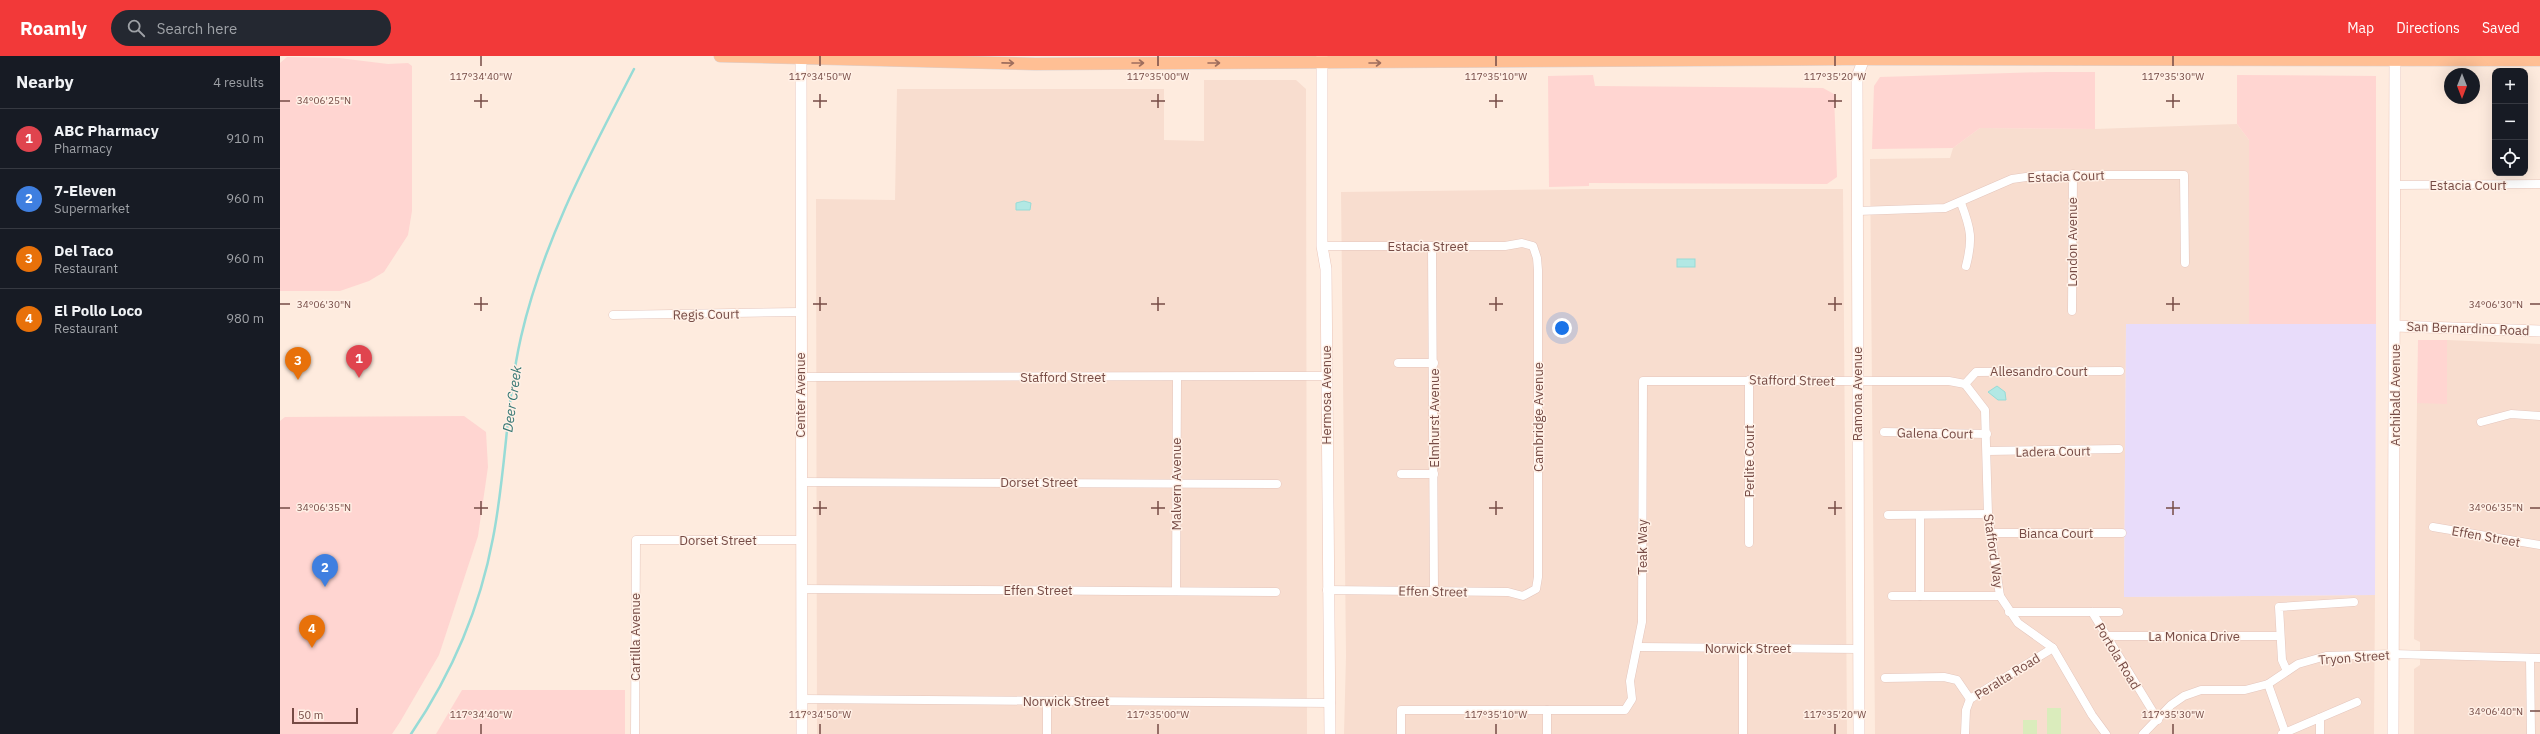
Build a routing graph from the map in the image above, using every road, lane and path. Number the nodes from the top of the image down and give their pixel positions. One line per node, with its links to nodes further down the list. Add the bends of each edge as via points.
1 (720, 56): 2 (main road)
2 (801, 57): 5 (main road, one-way to 5, via 1035,64); 18 (street, Center Avenue)
3 (1864, 57): 4 (main road); 5 (main road, one-way to 3); 11 (street, Ramona Avenue, via 1857,78)
4 (2395, 58): 6 (main road); 9 (street, Archibald Avenue)
5 (1322, 59): 12 (street, Hermosa Avenue)
6 (2540, 60)
7 (2073, 174): 10 (street, Estacia Court, via 2040,174 2012,179); 15 (street, Estacia Court, via 2184,175); 17 (street, London Avenue)
8 (2540, 184): 9 (street, Estacia Court)
9 (2395, 185): 20 (street, Archibald Avenue)
10 (1961, 203): 11 (street, Estacia Court, via 1929,210); 16 (street, via 1971,228 1972,243)
11 (1858, 211): 30 (street, Ramona Avenue)
12 (1322, 246): 13 (street, Estacia Street); 25 (street, Hermosa Avenue, via 1326,269)
13 (1432, 246): 14 (street, Estacia Street, via 1505,246 1522,243); 23 (street, Elmhurst Avenue)
14 (1533, 246): 54 (street, Cambridge Avenue, via 1537,258 1538,278)
15 (2185, 263)
16 (1966, 266)
17 (2072, 311)
18 (800, 312): 19 (street, Regis Court); 26 (street, Center Avenue)
19 (613, 315)
20 (2395, 326): 21 (street, San Bernardino Road); 72 (street, Archibald Avenue)
21 (2540, 331)
22 (1398, 363): 23 (street)
23 (1434, 363): 39 (street, Elmhurst Avenue)
24 (2120, 371): 31 (street, Allesandro Court, via 1976,372)
25 (1326, 376): 27 (street, Stafford Street); 55 (street, Hermosa Avenue)
26 (800, 377): 27 (street, Stafford Street); 40 (street, Center Avenue)
27 (1177, 378): 41 (street, Malvern Avenue)
28 (1749, 380): 29 (street, Stafford Street); 30 (street, Stafford Street); 51 (street, Perlite Court)
29 (1643, 381): 68 (street, Teak Way, via 1642,622)
30 (1857, 381): 31 (street, Stafford Street, via 1948,381); 71 (street, Ramona Avenue)
31 (1965, 384): 35 (street, Stafford Way, via 1985,410)
32 (2540, 416): 33 (street, via 2511,414)
33 (2481, 422)
34 (1884, 432): 35 (street, Galena Court)
35 (1987, 434): 37 (street, Stafford Way)
36 (2119, 449): 37 (street, Ladera Court)
37 (1987, 451): 43 (street, Stafford Way)
38 (1401, 474): 39 (street)
39 (1434, 474): 57 (street, Elmhurst Avenue)
40 (800, 482): 41 (street, Dorset Street); 50 (street, Center Avenue)
41 (1176, 482): 42 (street, Dorset Street); 56 (street, Malvern Avenue)
42 (1277, 484)
43 (1988, 514): 45 (street); 47 (street, Stafford Way)
44 (1888, 515): 45 (street)
45 (1920, 515): 60 (street)
46 (2432, 527): 52 (street, Effen Street)
47 (1991, 533): 48 (street, Bianca Court); 61 (street, Stafford Way)
48 (2122, 533)
49 (636, 540): 50 (street, Dorset Street); 87 (street, Cartilla Avenue)
50 (801, 540): 53 (street, Center Avenue)
51 (1749, 543)
52 (2540, 545)
53 (801, 589): 56 (street, Effen Street); 79 (street, Center Avenue)
54 (1536, 589): 57 (street, Effen Street, via 1523,596 1508,592)
55 (1327, 590): 57 (street, Effen Street); 82 (street, Hermosa Avenue)
56 (1176, 591): 58 (street, Effen Street)
57 (1434, 591)
58 (1276, 592)
59 (1892, 596): 60 (street)
60 (1920, 596): 61 (street)
61 (2000, 596): 63 (street, Stafford Way)
62 (2354, 602): 67 (street, via 2279,607)
63 (2009, 612): 64 (street); 70 (street, Stafford Way, via 2018,624)
64 (2092, 612): 65 (street); 66 (street, Portola Road)
65 (2119, 612)
66 (2108, 636): 67 (street, La Monica Drive); 85 (street, Portola Road)
67 (2280, 636): 75 (street, via 2282,660)
68 (1638, 647): 69 (street, Norwick Street); 83 (street, Teak Way, via 1630,681 1632,699 1625,710)
69 (1743, 648): 71 (street, Norwick Street); 93 (street)
70 (2053, 648): 78 (street, Peralta Road); 96 (street, Stafford Way)
71 (1859, 649): 94 (street, Ramona Avenue)
72 (2393, 654): 73 (street, Tryon Street); 75 (street, Tryon Street, via 2326,656 2298,664); 99 (street, Archibald Avenue)
73 (2530, 658): 74 (street, Tryon Street); 100 (street)
74 (2540, 658)
75 (2287, 671): 77 (street, Tryon Street)
76 (1885, 678): 78 (street, via 1951,678 1957,680)
77 (2268, 684): 85 (street, Tryon Street, via 2245,690 2201,690 2184,696 2171,705); 86 (street)
78 (1970, 699): 95 (street, Peralta Road, via 1966,710)
79 (802, 700): 80 (street, Norwick Street); 88 (street, Center Avenue)
80 (1047, 701): 82 (street, Norwick Street); 89 (street)
81 (2357, 702): 84 (street)
82 (1331, 703): 90 (street, Hermosa Avenue)
83 (1547, 710): 91 (street, via 1401,710); 92 (street)
84 (2320, 718): 86 (street); 98 (street)
85 (2158, 720): 97 (street, Tryon Street)
86 (2283, 733)
87 (636, 734)
88 (802, 734)
89 (1047, 734)
90 (1330, 734)
91 (1401, 734)
92 (1547, 734)
93 (1743, 734)
94 (1859, 734)
95 (1965, 734)
96 (2106, 734)
97 (2143, 734)
98 (2320, 734)
99 (2393, 734)
100 (2531, 734)

